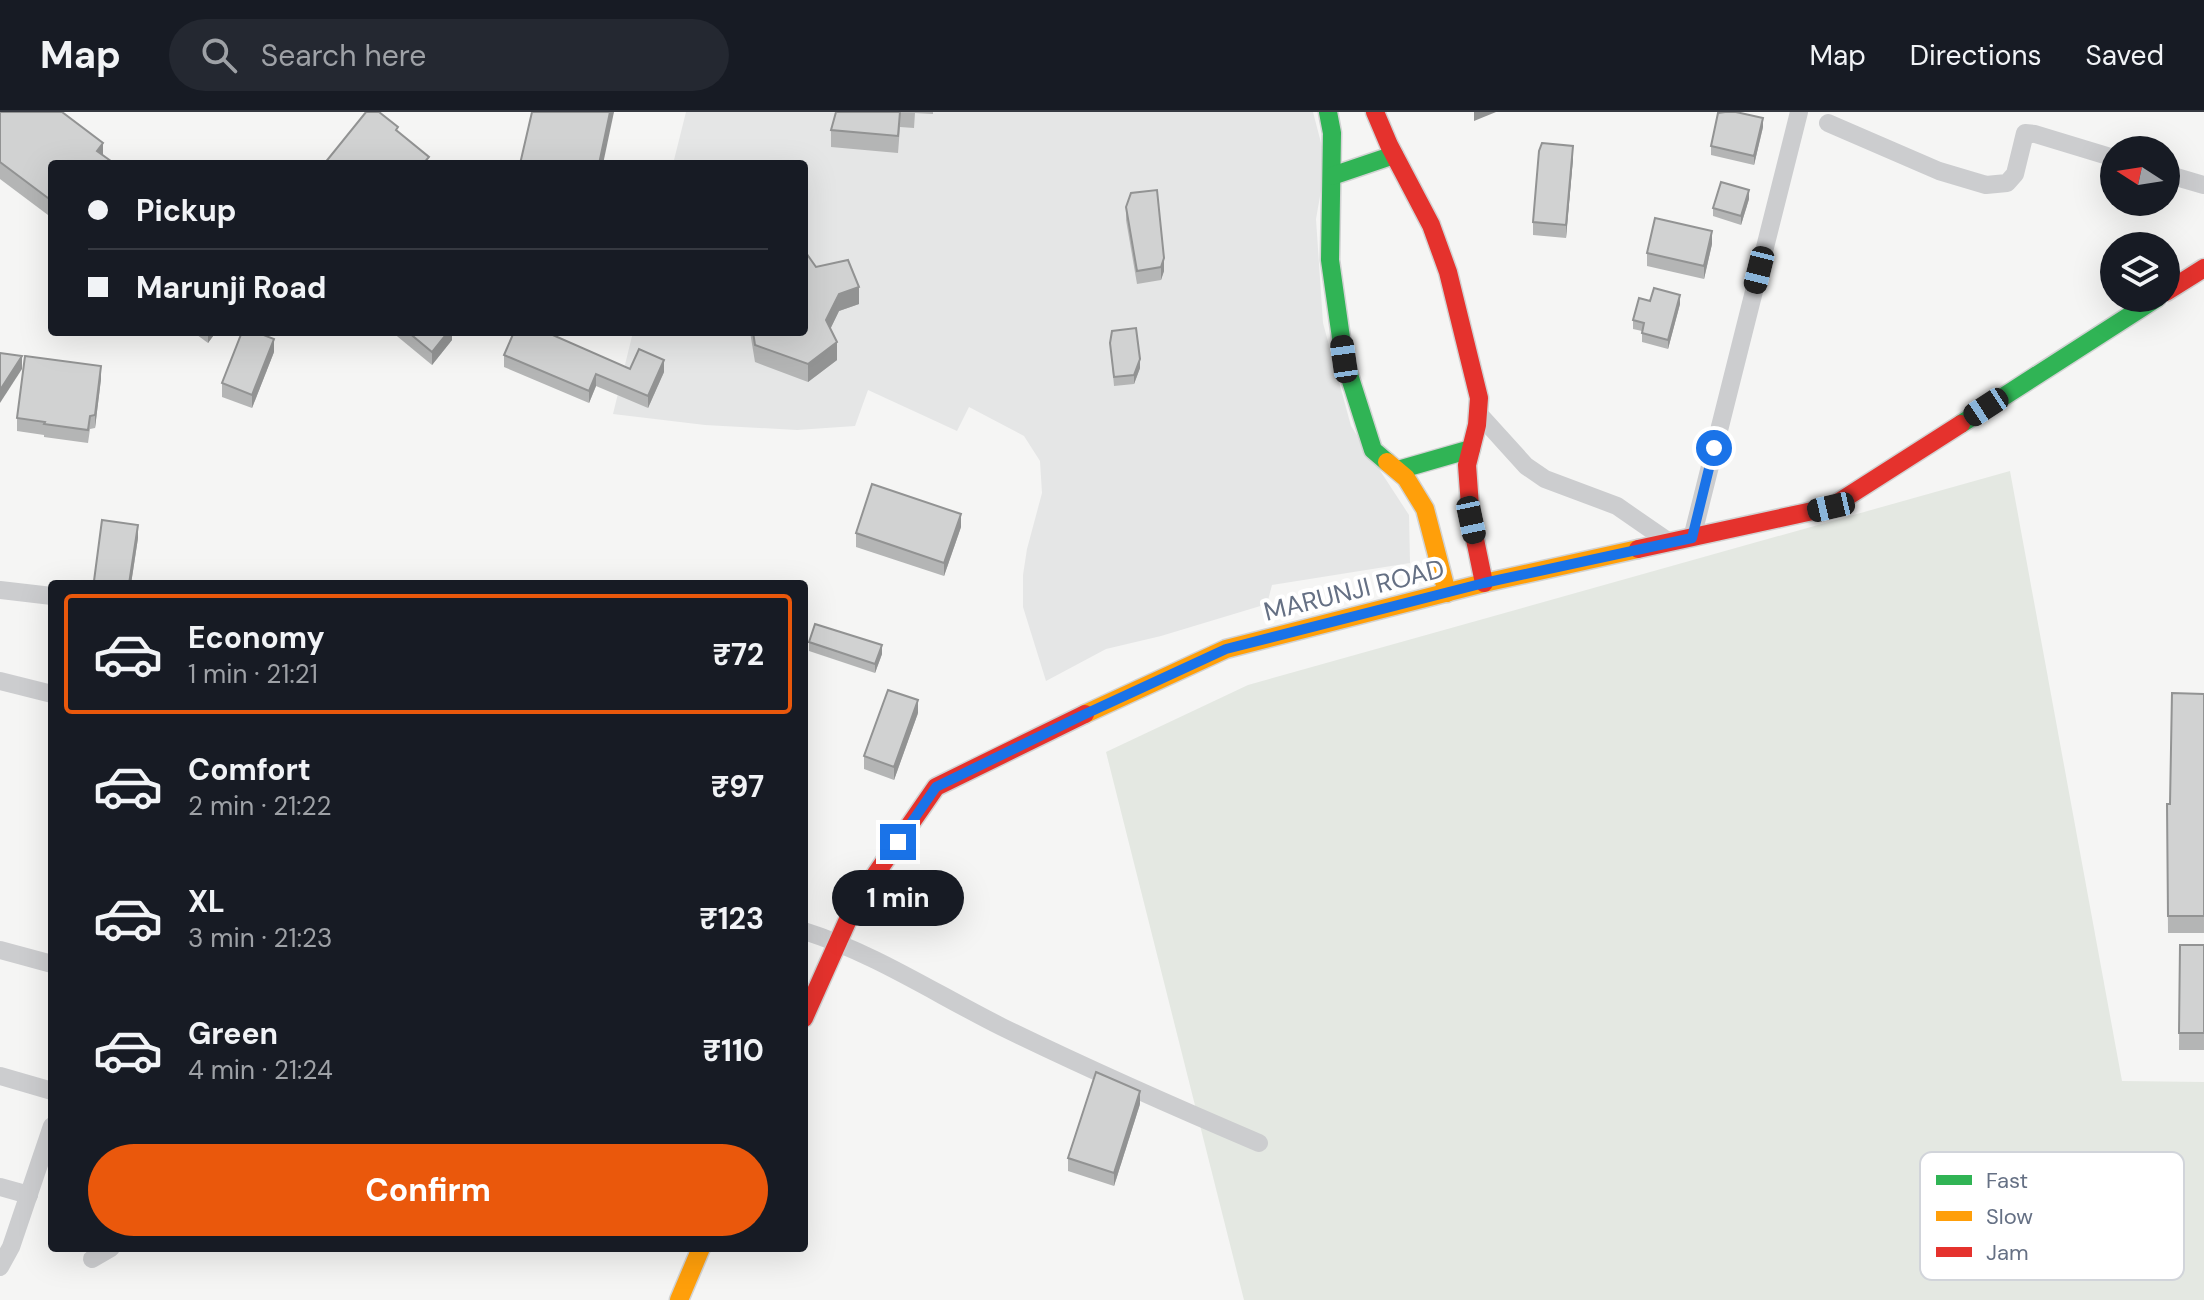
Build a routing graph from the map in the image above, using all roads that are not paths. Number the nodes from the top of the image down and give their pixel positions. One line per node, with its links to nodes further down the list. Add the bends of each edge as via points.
1 (1328, 112): 7 (street)
2 (1375, 112): 6 (street)
3 (1799, 112): 16 (street)
4 (1828, 123): 5 (street, via 1939,171 1986,185 2007,183 2015,174 2025,133)
5 (2100, 154)
6 (1394, 155): 7 (street); 13 (street, via 1431,225 1448,272 1479,398)
7 (1332, 176): 15 (street, via 1330,260 1344,359 1373,450)
8 (2180, 178): 9 (street)
9 (2204, 185)
10 (2204, 268): 11 (street)
11 (2180, 283)
12 (2135, 312): 16 (street, MARUNJI ROAD, via 1831,507)
13 (1478, 413): 14 (street); 17 (street, via 1526,466 1545,479 1617,506)
14 (1471, 449): 15 (street); 18 (street, via 1471,520)
15 (1398, 470): 20 (street, via 1425,509)
16 (1692, 538): 17 (street, MARUNJI ROAD)
17 (1669, 542): 18 (street, MARUNJI ROAD)
18 (1484, 583): 20 (street, MARUNJI ROAD)
19 (0, 590): 21 (street)
20 (1447, 593): 25 (street, MARUNJI ROAD, via 1226,649 936,787 855,904)
21 (48, 596)
22 (0, 681): 23 (street)
23 (48, 693)
24 (808, 932): 25 (street)
25 (838, 942): 28 (street, MARUNJI ROAD); 33 (street, via 1002,1027)
26 (0, 950): 27 (street)
27 (48, 963)
28 (812, 978): 29 (street, MARUNJI ROAD)
29 (808, 998)
30 (0, 1076): 31 (street)
31 (48, 1090)
32 (48, 1138): 35 (street)
33 (1259, 1143)
34 (0, 1187): 35 (street)
35 (29, 1195): 39 (street)
36 (104, 1252): 38 (street)
37 (699, 1252): 40 (street)
38 (92, 1259)
39 (0, 1267)
40 (679, 1300)

